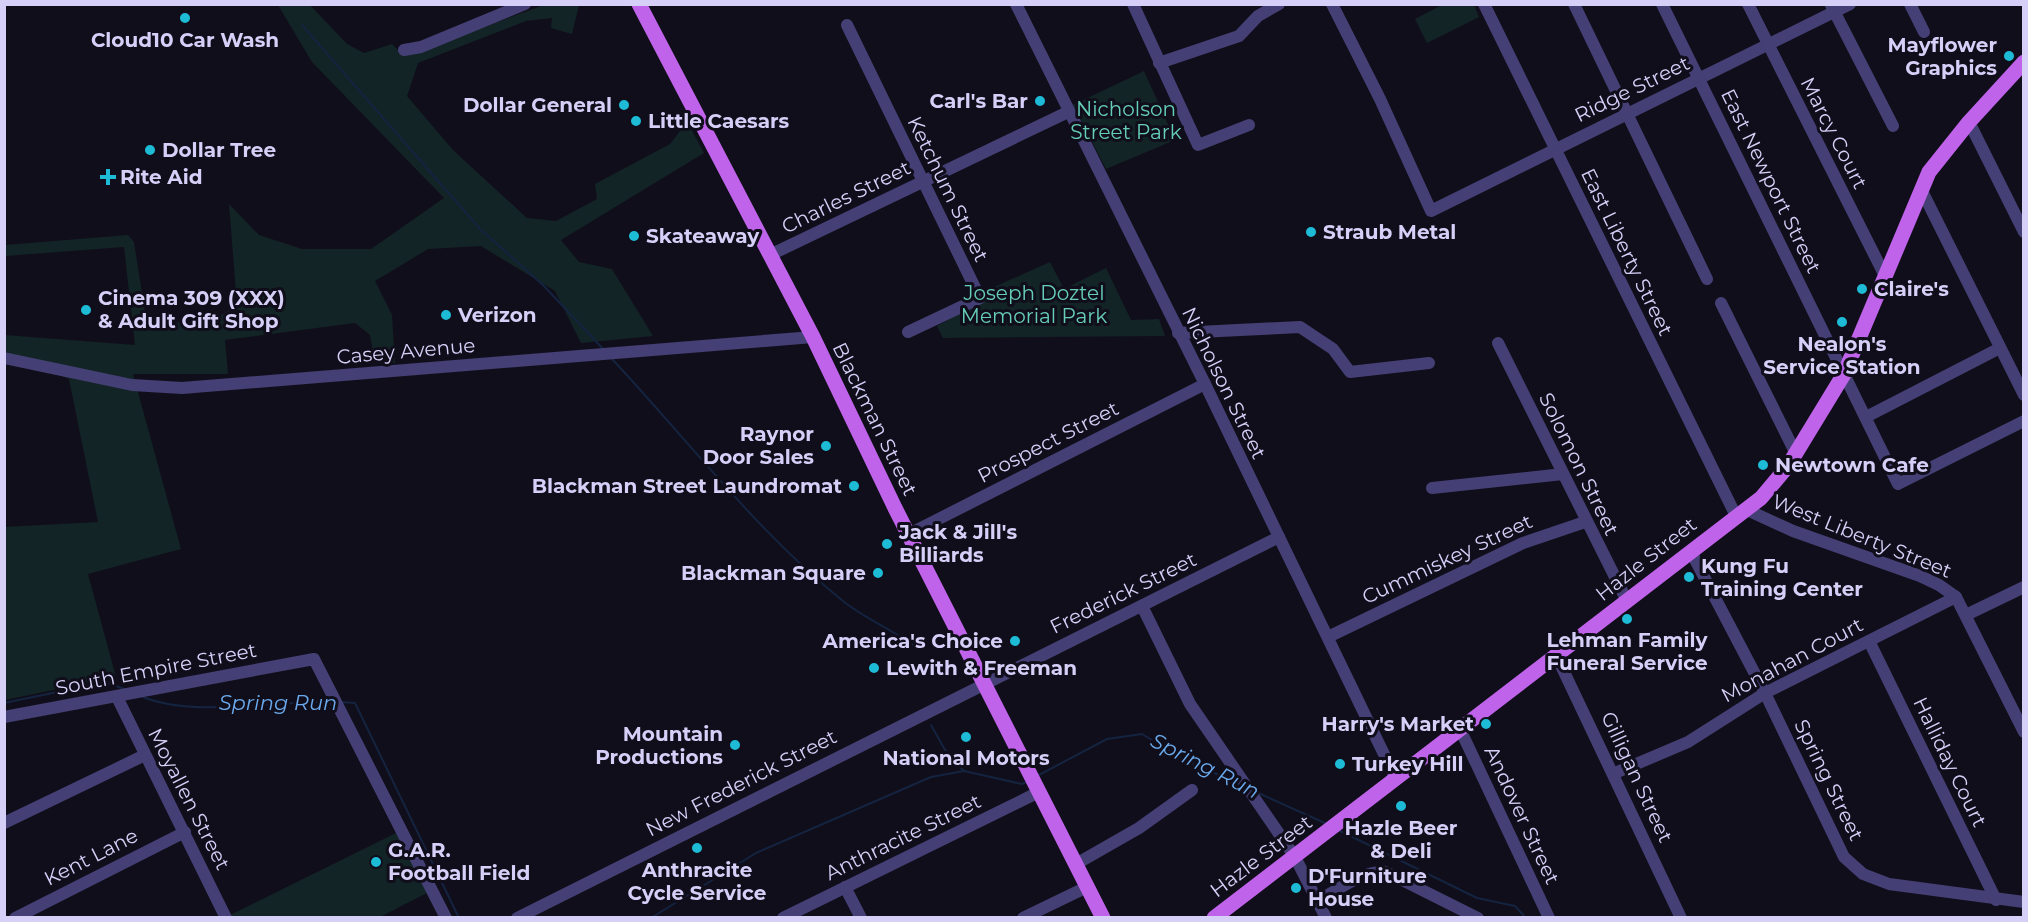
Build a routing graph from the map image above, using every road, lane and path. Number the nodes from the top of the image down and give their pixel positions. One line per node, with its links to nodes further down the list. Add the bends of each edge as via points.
1 (525, 4): 17 (street, via 421,47)
2 (639, 4): 30 (main road, Blackman Street)
3 (1016, 4): 21 (street, Nicholson Street)
4 (1133, 4): 18 (street)
5 (1279, 4): 18 (street, via 1258,16 1239,36)
6 (1332, 4): 26 (street, Ridge Street, via 1431,211)
7 (1484, 4): 26 (street, East Liberty Street)
8 (1574, 4): 22 (street)
9 (1662, 4): 20 (street, East Newport Street)
10 (1748, 4): 16 (street, Marcy Court)
11 (1850, 4): 13 (street, Ridge Street)
12 (1910, 4): 15 (street)
13 (1832, 8): 16 (street, Ridge Street); 25 (street)
14 (847, 25): 27 (street, Ketchum Street)
15 (1924, 33)
16 (1768, 44): 20 (street, Ridge Street); 31 (street, Marcy Court)
17 (404, 50)
18 (1159, 63): 24 (street, via 1198,145)
19 (2023, 63): 23 (main road, Hazle Street)
20 (1698, 78): 22 (street, Ridge Street); 41 (street, East Newport Street)
21 (1068, 112): 27 (street, Charles Street); 35 (street, Nicholson Street)
22 (1627, 113): 26 (street, Ridge Street); 32 (street)
23 (1969, 122): 28 (main road, Hazle Street, via 1929,172); 29 (street)
24 (1248, 125)
25 (1893, 126)
26 (1554, 149): 49 (street, East Liberty Street)
27 (922, 182): 30 (street, Charles Street); 34 (street, Ketchum Street, via 980,298)
28 (1921, 189): 31 (main road, Hazle Street); 38 (street)
29 (2024, 232)
30 (770, 255): 36 (main road, Blackman Street)
31 (1886, 278): 41 (main road, Hazle Street)
32 (1707, 279)
33 (1721, 303): 46 (street)
34 (908, 332)
35 (1178, 333): 40 (street, via 1300,327 1333,349 1350,372); 42 (street, Nicholson Street)
36 (813, 337): 39 (street, Casey Avenue, via 182,388 132,385); 51 (main road, Blackman Street)
37 (1498, 343): 47 (street, Solomon Street)
38 (2000, 348): 43 (street); 44 (street)
39 (4, 358)
40 (1429, 363)
41 (1844, 374): 44 (street, East Newport Street); 46 (main road, Hazle Street)
42 (1205, 384): 51 (street, Prospect Street); 52 (street, Nicholson Street)
43 (2024, 395)
44 (1866, 417): 45 (street, East Newport Street, via 1898,484)
45 (2024, 421)
46 (1796, 454): 49 (main road, Hazle Street, via 1778,480)
47 (1563, 474): 48 (street); 50 (street, Solomon Street)
48 (1432, 488)
49 (1741, 513): 53 (main road, Hazle Street); 55 (street, West Liberty Street, via 1920,576)
50 (1585, 522): 56 (street, Solomon Street); 59 (street, Cummiskey Street, via 1523,543)
51 (909, 534): 62 (main road, Blackman Street)
52 (1279, 537): 57 (street, Frederick Street); 59 (street, Nicholson Street)
53 (1691, 552): 56 (main road, Hazle Street); 63 (street, Spring Street)
54 (2024, 587): 58 (street)
55 (1956, 597): 58 (street, West Liberty Street); 60 (street, Monahan Court)
56 (1627, 601): 61 (main road, Hazle Street)
57 (1142, 606): 62 (street, Frederick Street); 75 (street, via 1191,704)
58 (1966, 615): 67 (street, West Liberty Street)
59 (1328, 637): 70 (street, Nicholson Street)
60 (1869, 641): 63 (street, Monahan Court); 79 (street, Halliday Court)
61 (1556, 655): 66 (main road, Hazle Street); 69 (street, Gilligan Street)
62 (984, 684): 71 (main road, Blackman Street); 85 (street, New Frederick Street)
63 (1765, 693): 69 (street, Monahan Court, via 1688,742); 79 (street, Spring Street, via 1844,857 1863,874 1889,884)
64 (117, 697): 65 (street, South Empire Street); 68 (street, Moyallen Street); 84 (street, South Empire Street, via 314,659)
65 (4, 717)
66 (1461, 729): 70 (main road, Hazle Street); 93 (street, Andover Street)
67 (2024, 732)
68 (145, 755): 73 (street); 74 (street, Moyallen Street)
69 (1614, 773): 94 (street, Gilligan Street)
70 (1396, 779): 75 (main road, Hazle Street)
71 (1035, 783): 76 (main road, Blackman Street); 78 (street, Anthracite Street)
72 (1192, 790): 76 (street, via 1139,828)
73 (4, 823)
74 (185, 832): 82 (street, Moyallen Street); 83 (street, Kent Lane)
75 (1295, 857): 80 (street); 90 (main road, Hazle Street)
76 (1076, 864): 77 (main road, Blackman Street)
77 (1087, 886): 88 (street); 89 (main road, Blackman Street)
78 (845, 887): 86 (street, Anthracite Street); 87 (street)
79 (1996, 900): 81 (street, Spring Street)
80 (1317, 901): 91 (street); 92 (street, via 1376,871 1386,872)
81 (2024, 902)
82 (222, 916)
83 (15, 918)
84 (446, 918)
85 (516, 918)
86 (783, 918)
87 (861, 918)
88 (1023, 918)
89 (1103, 918)
90 (1214, 918)
91 (1326, 918)
92 (1478, 918)
93 (1549, 918)
94 (1681, 918)

